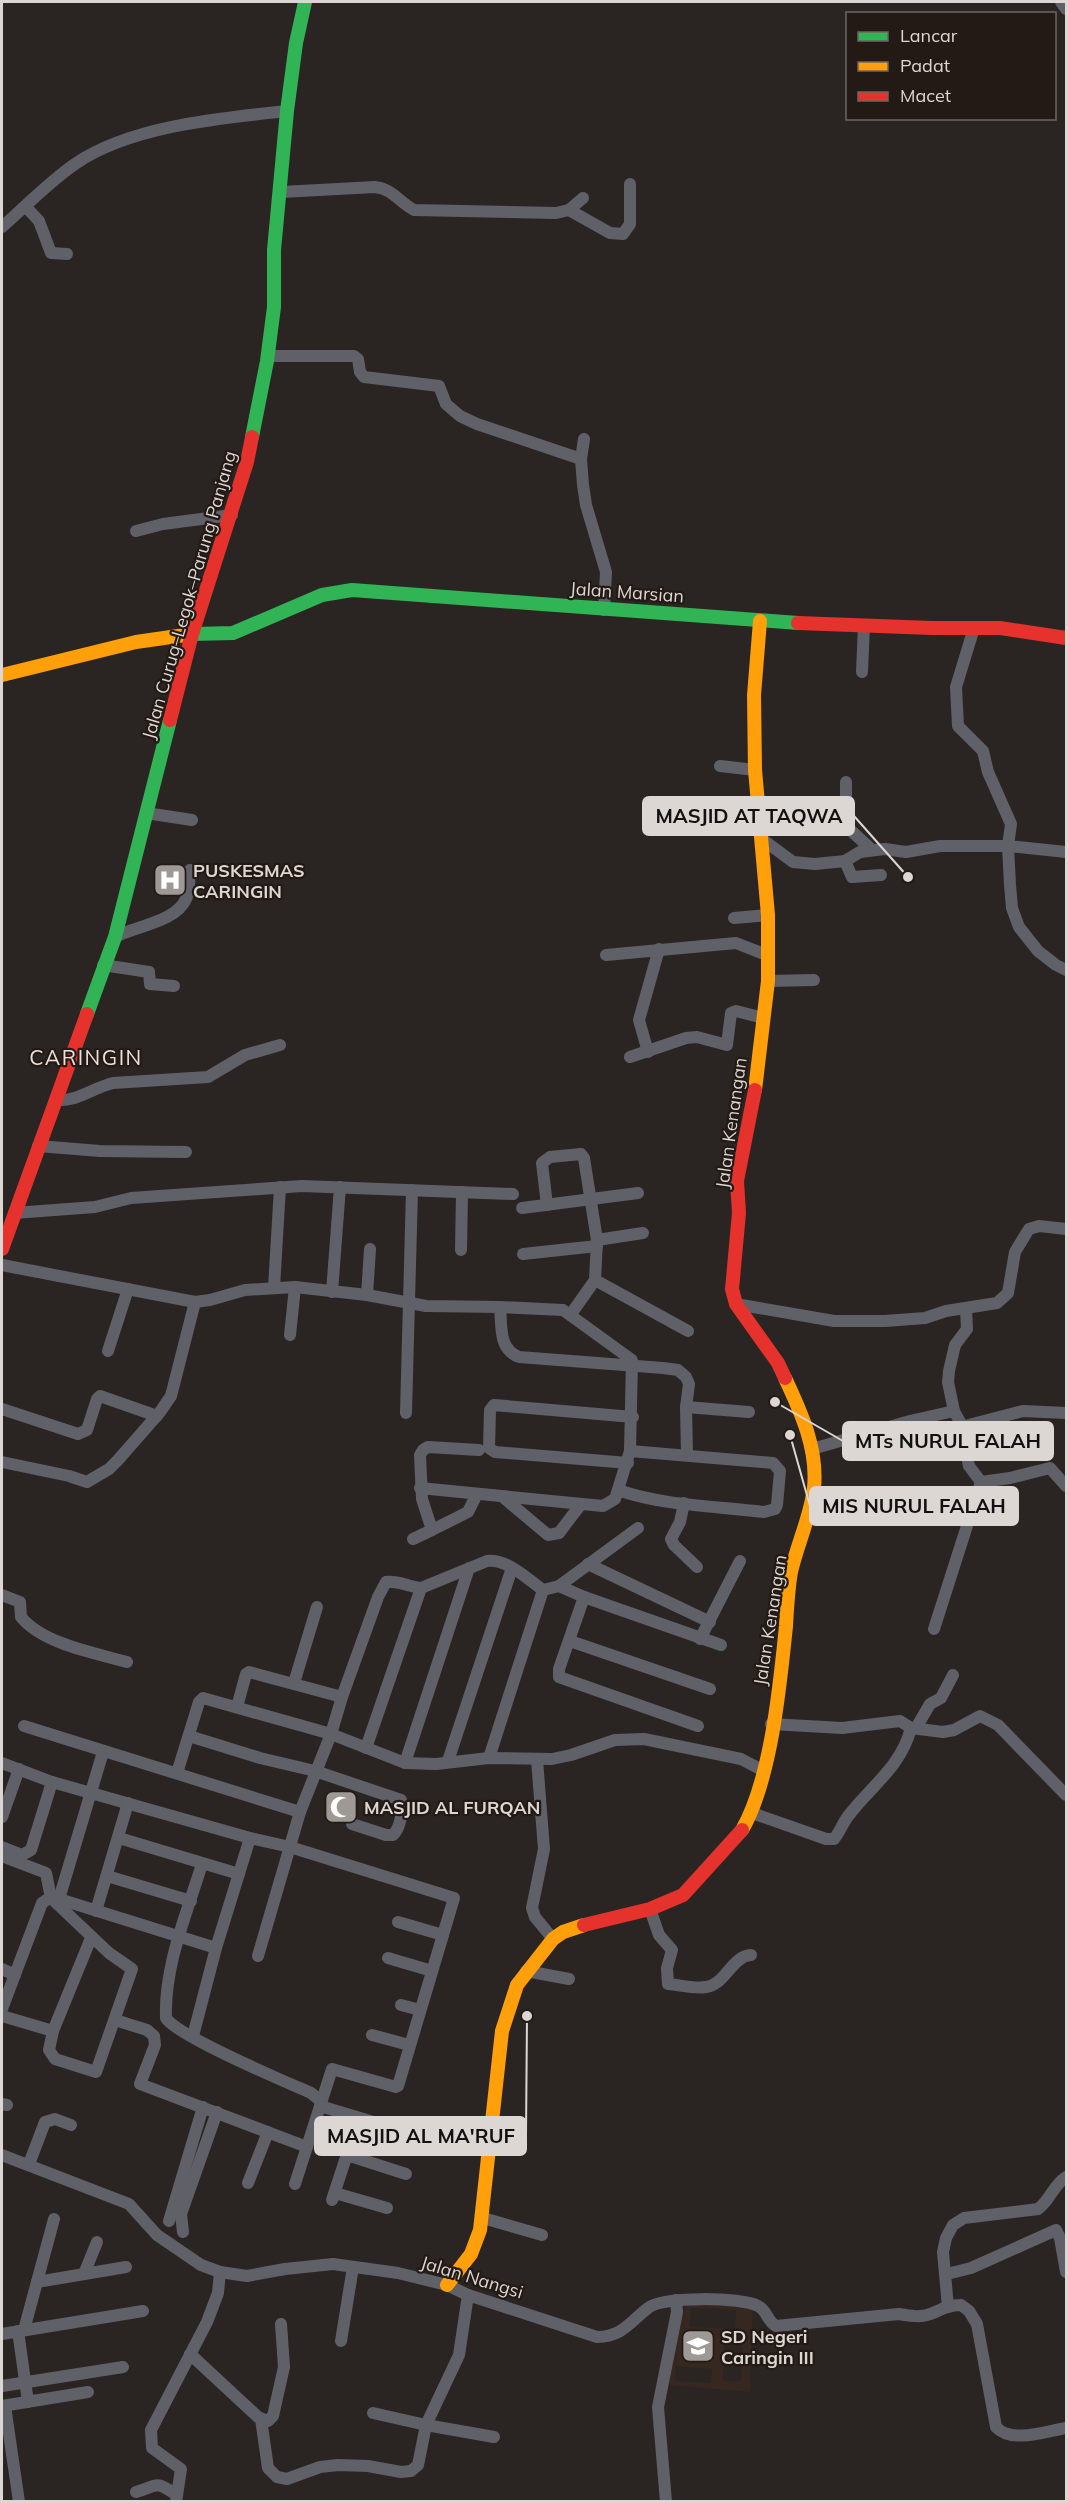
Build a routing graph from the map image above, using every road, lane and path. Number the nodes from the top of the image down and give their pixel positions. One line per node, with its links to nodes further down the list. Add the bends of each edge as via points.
1 (305, 2): 4 (street, Jalan Curug–Legok–Parung Panjang)
2 (1061, 2): 3 (street)
3 (1066, 9)
4 (287, 111): 6 (street, Jalan Curug–Legok–Parung Panjang); 8 (street, via 192,123 124,140 75,164)
5 (630, 184): 9 (street, via 630,224 623,234 610,233)
6 (281, 192): 9 (street, via 375,187 393,192 414,210); 12 (street, Jalan Curug–Legok–Parung Panjang)
7 (583, 198): 9 (street)
8 (26, 207): 10 (street); 11 (street, via 39,221 51,253)
9 (569, 210)
10 (2, 226)
11 (67, 254)
12 (268, 356): 14 (street, via 354,356 364,377 439,386 446,404 468,420); 15 (street, Jalan Curug–Legok–Parung Panjang, via 247,462)
13 (585, 439): 14 (street)
14 (581, 459): 17 (street, via 586,505 606,572)
15 (231, 516): 16 (street); 21 (street, Jalan Curug–Legok–Parung Panjang)
16 (136, 531)
17 (604, 610): 18 (street, Jalan Marsian); 21 (street, Jalan Marsian, via 342,591 319,596 241,631)
18 (760, 621): 19 (street, Jalan Marsian); 26 (street, Jalan Kenangan, via 754,695)
19 (864, 625): 20 (street, Jalan Marsian); 23 (street)
20 (974, 628): 22 (street, Jalan Marsian); 31 (street, via 956,687 957,722 960,730 983,751 1011,824)
21 (192, 634): 24 (street, Jalan Marsian, via 136,642); 28 (street, Jalan Curug–Legok–Parung Panjang)
22 (1066, 638)
23 (862, 672)
24 (2, 675)
25 (720, 765): 26 (street)
26 (756, 770): 30 (street, Jalan Kenangan)
27 (846, 782): 32 (street, via 846,826)
28 (146, 813): 29 (street); 39 (street, Jalan Curug–Legok–Parung Panjang)
29 (192, 820)
30 (762, 839): 34 (street, via 793,862); 37 (street, Jalan Kenangan)
31 (1008, 846): 32 (street); 33 (street); 44 (street, via 1012,908 1019,927 1038,951)
32 (872, 850): 34 (street)
33 (1066, 852)
34 (845, 861): 36 (street, via 852,877)
35 (190, 870): 39 (street, via 187,897 179,908 150,925)
36 (880, 875)
37 (768, 915): 38 (street); 42 (street, Jalan Kenangan)
38 (734, 918)
39 (115, 936): 43 (street, Jalan Curug–Legok–Parung Panjang)
40 (659, 949): 41 (street); 42 (street, via 736,943); 50 (street, via 639,1020)
41 (606, 955)
42 (769, 956): 46 (street, Jalan Kenangan)
43 (104, 965): 47 (street, via 149,972 150,984); 52 (street, Jalan Curug–Legok–Parung Panjang)
44 (1066, 970)
45 (814, 980): 46 (street)
46 (768, 981): 48 (street, Jalan Kenangan)
47 (174, 986)
48 (762, 1018): 50 (street, via 731,1013 727,1045 697,1037); 81 (street, Jalan Kenangan, via 754,1094 737,1181 739,1213 732,1289)
49 (280, 1045): 52 (street, via 245,1055 208,1077 113,1083 81,1097)
50 (648, 1052): 51 (street)
51 (630, 1057)
52 (55, 1100): 53 (street, Jalan Curug–Legok–Parung Panjang)
53 (38, 1146): 54 (street); 64 (street, Jalan Curug–Legok–Parung Panjang)
54 (186, 1152)
55 (280, 1187): 56 (street); 64 (street, via 131,1198 95,1207); 75 (street)
56 (340, 1187): 57 (street); 77 (street)
57 (412, 1190): 58 (street); 80 (street)
58 (462, 1192): 60 (street); 70 (street)
59 (638, 1193): 61 (street)
60 (513, 1194)
61 (591, 1201): 62 (street); 62 (street, via 584,1158 575,1153 550,1157 543,1163); 67 (street)
62 (547, 1204): 63 (street)
63 (522, 1208)
64 (14, 1213): 68 (street, Jalan Curug–Legok–Parung Panjang)
65 (1066, 1229): 83 (street, via 1029,1229 1015,1252 1008,1293 997,1303)
66 (643, 1233): 67 (street)
67 (597, 1243): 71 (street); 73 (street)
68 (2, 1249)
69 (370, 1249): 78 (street)
70 (460, 1250)
71 (524, 1254)
72 (2, 1265): 76 (street)
73 (595, 1280): 84 (street); 85 (street)
74 (295, 1287): 75 (street); 77 (street); 86 (street)
75 (274, 1288): 79 (street, via 245,1290)
76 (128, 1289): 79 (street); 87 (street)
77 (332, 1292): 78 (street)
78 (367, 1294): 80 (street)
79 (195, 1302): 95 (street, via 171,1396)
80 (408, 1303): 82 (street); 93 (street)
81 (736, 1304): 83 (street, via 834,1321 925,1318); 98 (street, Jalan Kenangan, via 778,1363 800,1410)
82 (500, 1307): 84 (street, via 554,1308); 88 (street, via 503,1344 512,1354)
83 (966, 1309): 91 (street, via 967,1329 955,1345 949,1371)
84 (571, 1314): 88 (street, via 632,1360)
85 (688, 1331)
86 (290, 1335)
87 (108, 1352)
88 (633, 1366): 89 (street, via 681,1372 688,1384); 96 (street)
89 (686, 1407): 92 (street); 100 (street)
90 (2, 1409): 95 (street, via 78,1434 87,1430 100,1396)
91 (954, 1411): 97 (street); 98 (street)
92 (748, 1412)
93 (406, 1413)
94 (1066, 1413): 97 (street, via 1023,1411)
95 (157, 1416): 102 (street, via 109,1469 87,1482)
96 (633, 1417): 101 (street); 101 (street, via 520,1406 494,1405 490,1410 488,1442 495,1452)
97 (961, 1426): 103 (street, via 969,1466)
98 (812, 1449): 136 (street, Jalan Kenangan, via 814,1488 791,1573)
99 (479, 1450): 105 (street, via 423,1450)
100 (687, 1454): 101 (street); 109 (street, via 773,1463 780,1477 777,1505 770,1512)
101 (629, 1457): 106 (street)
102 (2, 1462)
103 (981, 1482): 104 (street, via 1050,1468); 126 (street)
104 (1066, 1486)
105 (420, 1488): 107 (street); 112 (street)
106 (618, 1490): 109 (street, via 645,1499); 110 (street, via 608,1505)
107 (477, 1494): 108 (street); 112 (street, via 468,1512)
108 (504, 1498): 110 (street); 110 (street, via 551,1536 558,1533)
109 (684, 1503): 116 (street, via 671,1539)
110 (581, 1504)
111 (638, 1528): 115 (street)
112 (432, 1530): 113 (street)
113 (413, 1539)
114 (740, 1561): 125 (street)
115 (588, 1564): 119 (street); 125 (street)
116 (697, 1567)
117 (469, 1568): 118 (street, via 497,1560); 120 (street); 148 (street)
118 (512, 1568): 121 (street); 146 (street)
119 (559, 1586): 121 (street); 123 (street)
120 (421, 1588): 134 (street, via 386,1582); 142 (street)
121 (543, 1590): 144 (street)
122 (2, 1595): 130 (street, via 20,1602 21,1617 41,1633)
123 (584, 1597): 127 (street); 128 (street)
124 (317, 1607): 132 (street)
125 (710, 1622): 127 (street)
126 (934, 1629)
127 (700, 1639): 129 (street)
128 (570, 1641): 133 (street); 138 (street, via 559,1669 562,1679)
129 (721, 1645)
130 (127, 1662)
131 (953, 1675): 139 (street, via 942,1698 930,1704)
132 (294, 1683): 134 (street); 135 (street, via 248,1672)
133 (710, 1689)
134 (342, 1697): 140 (street)
135 (237, 1707): 140 (street); 141 (street, via 207,1698 201,1700)
136 (771, 1724): 139 (street, via 842,1728 900,1721); 151 (street, Jalan Kenangan)
137 (24, 1726): 143 (street)
138 (698, 1726)
139 (913, 1728): 155 (street, via 943,1732 980,1716 989,1719); 158 (street, via 891,1768 847,1817 834,1839)
140 (331, 1734): 142 (street); 150 (street)
141 (189, 1736): 150 (street); 152 (street)
142 (366, 1748): 148 (street)
143 (103, 1752): 152 (street); 154 (street)
144 (489, 1758): 145 (street); 146 (street)
145 (537, 1760): 151 (street, via 562,1758 615,1740 644,1739 741,1759); 177 (street, via 544,1849 532,1908)
146 (442, 1762): 148 (street)
147 (2, 1763): 149 (street)
148 (405, 1763)
149 (19, 1769): 153 (street); 159 (street)
150 (315, 1771): 157 (street); 160 (street, via 401,1800 398,1830 393,1835)
151 (764, 1771): 158 (street, Jalan Kenangan)
152 (177, 1773): 157 (street)
153 (52, 1782): 154 (street); 163 (street, via 30,1852 22,1855)
154 (91, 1792): 156 (street); 169 (street)
155 (1066, 1795)
156 (128, 1803): 161 (street); 162 (street)
157 (300, 1812): 164 (street)
158 (752, 1813): 171 (street, Jalan Kenangan, via 738,1838 695,1884 682,1895)
159 (2, 1816)
160 (352, 1824)
161 (119, 1838): 166 (street); 168 (street)
162 (250, 1838): 164 (street); 167 (street)
163 (2, 1847)
164 (290, 1847): 174 (street, via 454,1898); 180 (street)
165 (2, 1856): 169 (street, via 46,1873)
166 (202, 1864): 167 (street); 170 (street)
167 (239, 1874): 178 (street)
168 (107, 1876): 170 (street); 172 (street)
169 (55, 1898): 172 (street); 176 (street); 185 (street, via 42,1903)
170 (190, 1901): 175 (street)
171 (650, 1909): 177 (street, Jalan Kenangan, via 603,1919); 179 (street, via 659,1935 672,1950 668,1984 707,1987 743,1955)
172 (96, 1911): 175 (street)
173 (398, 1922): 174 (street)
174 (442, 1935): 183 (street)
175 (179, 1937): 178 (street); 194 (street, via 167,1988 166,2018 174,2027)
176 (91, 1938): 191 (street, via 132,1969); 192 (street)
177 (553, 1939): 184 (street, Jalan Kenangan)
178 (216, 1948): 194 (street)
179 (751, 1954)
180 (258, 1956)
181 (388, 1958): 183 (street)
182 (2, 1970): 185 (street)
183 (432, 1971): 189 (street)
184 (526, 1971): 186 (street); 211 (street, Jalan Kenangan, via 517,1985 502,2031)
185 (15, 1975): 188 (street)
186 (569, 1979)
187 (401, 2005): 189 (street)
188 (2, 2008)
189 (420, 2010): 195 (street)
190 (2, 2016): 192 (street)
191 (115, 2020): 192 (street, via 96,2072 52,2056 49,2050); 197 (street, via 154,2036 155,2045 140,2084)
192 (53, 2031)
193 (372, 2035): 195 (street)
194 (193, 2036): 196 (street, via 311,2093)
195 (409, 2046): 196 (street, via 397,2088 332,2069)
196 (321, 2103): 198 (street); 202 (street)
197 (210, 2110): 200 (street); 213 (street); 215 (street, via 181,2214)
198 (359, 2118): 201 (street); 204 (street)
199 (71, 2125): 205 (street, via 55,2119 45,2122)
200 (268, 2132): 202 (street); 208 (street)
201 (407, 2132)
202 (307, 2147): 209 (street)
203 (2, 2155): 205 (street, Jalan Nangsi)
204 (347, 2155): 206 (street); 210 (street, via 334,2197)
205 (29, 2164): 220 (street, Jalan Nangsi, via 129,2204 165,2241)
206 (406, 2174)
207 (1066, 2177): 223 (street, via 1038,2209 964,2218 953,2225 944,2252)
208 (248, 2183)
209 (295, 2184)
210 (387, 2208)
211 (483, 2218): 216 (street); 225 (street, Jalan Kenangan, via 471,2258)
212 (54, 2219): 224 (street)
213 (169, 2221)
214 (1061, 2228): 221 (street); 223 (street, via 971,2268)
215 (183, 2232)
216 (542, 2235)
217 (98, 2242): 222 (street)
218 (126, 2267): 222 (street)
219 (353, 2267): 220 (street, Jalan Nangsi, via 306,2266 247,2276); 225 (street, Jalan Nangsi); 233 (street)
220 (220, 2272): 234 (street, via 216,2301)
221 (1066, 2272)
222 (84, 2274): 224 (street)
223 (947, 2274): 228 (street)
224 (37, 2282): 231 (street)
225 (447, 2285): 226 (street, Jalan Nangsi)
226 (468, 2295): 227 (street, Jalan Nangsi, via 597,2337 626,2329 649,2306); 243 (street, via 459,2355)
227 (676, 2300): 228 (street, Jalan Nangsi, via 748,2302 762,2308 776,2326 899,2314 909,2317); 250 (street, via 676,2320 658,2407)
228 (948, 2307): 245 (street, via 961,2305 976,2320 994,2423 999,2430 1032,2434)
229 (143, 2312): 231 (street)
230 (281, 2324): 242 (street, via 284,2367 278,2396 273,2416 268,2421)
231 (21, 2331): 232 (street); 236 (street)
232 (2, 2334)
233 (341, 2341)
234 (190, 2354): 242 (street); 248 (street, via 150,2436 152,2448 181,2469)
235 (123, 2367): 236 (street)
236 (25, 2382): 237 (street); 239 (street)
237 (2, 2386)
238 (88, 2392): 239 (street)
239 (28, 2402): 240 (street)
240 (3, 2406): 244 (street)
241 (373, 2413): 243 (street)
242 (261, 2419): 243 (street, via 268,2468 287,2479 338,2465 411,2471 418,2465)
243 (426, 2425): 246 (street)
244 (4, 2427): 249 (street)
245 (1066, 2428)
246 (494, 2437)
247 (136, 2492): 248 (street, via 160,2484)
248 (177, 2498)
249 (19, 2502)
250 (666, 2502)

